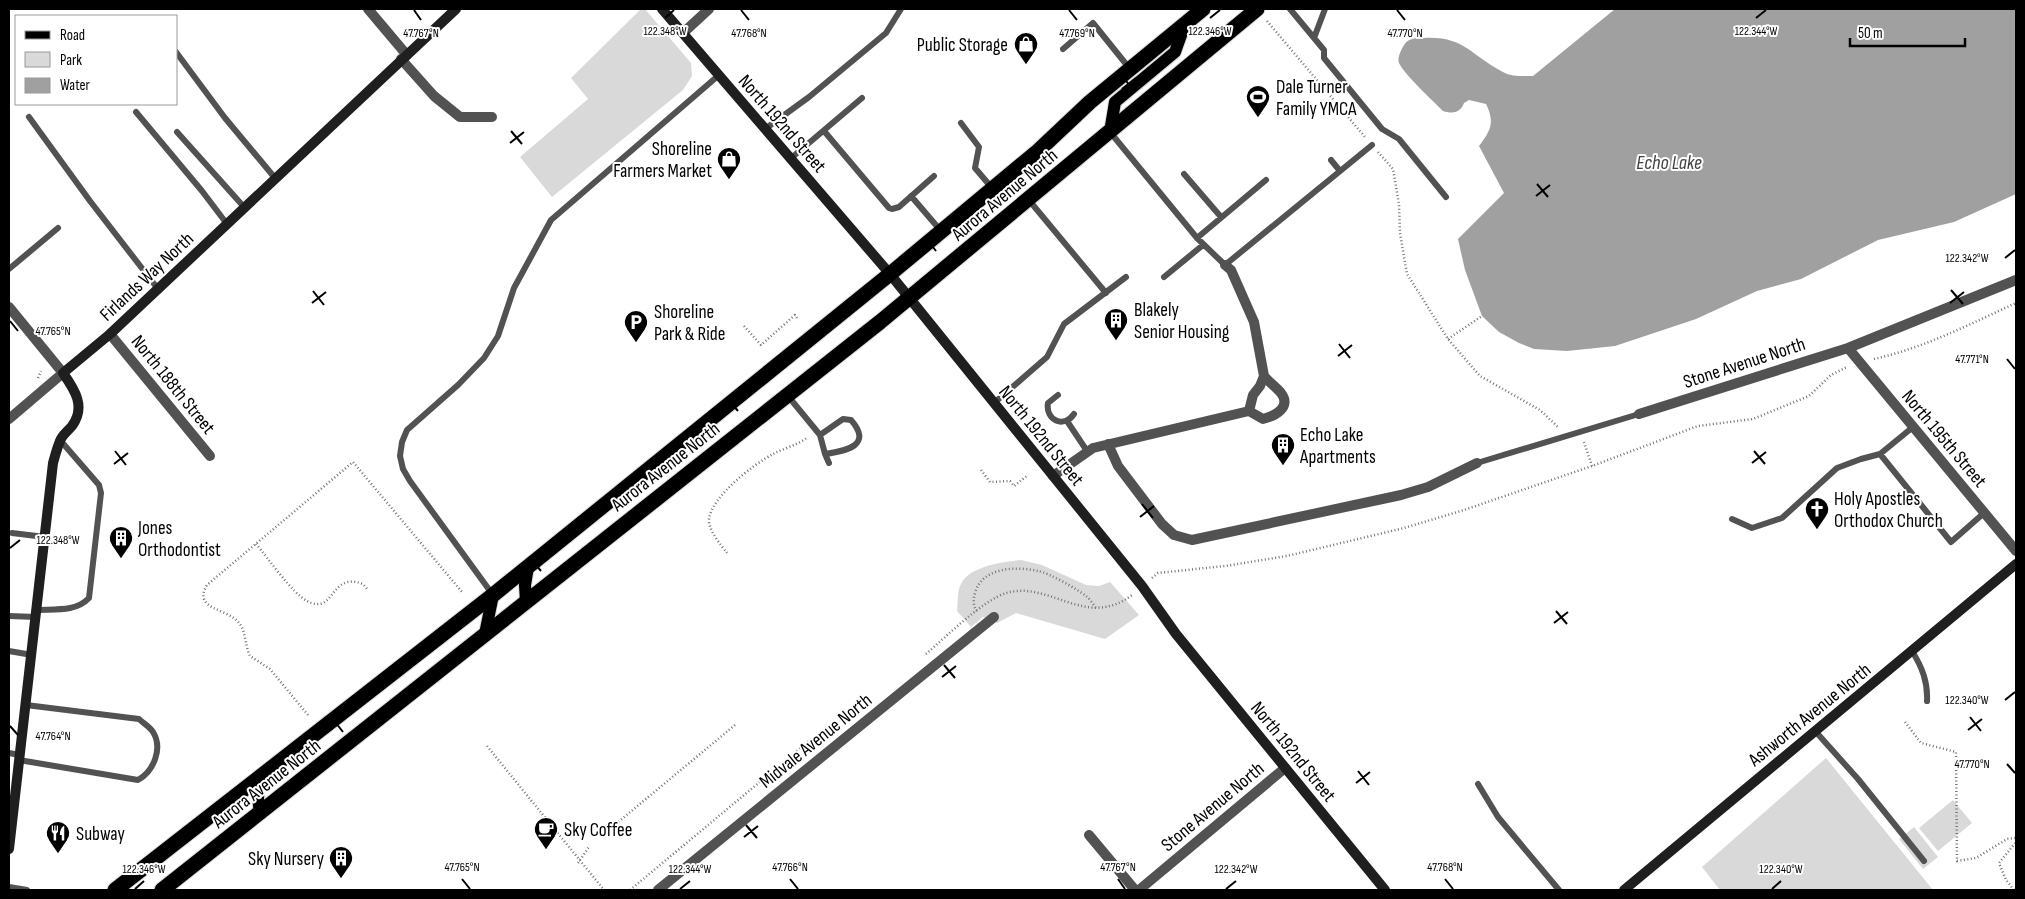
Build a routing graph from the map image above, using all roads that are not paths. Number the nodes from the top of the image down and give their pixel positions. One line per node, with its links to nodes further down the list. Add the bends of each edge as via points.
1 (368, 9): 15 (street)
2 (456, 9): 15 (street, Firlands Way North)
3 (662, 9): 11 (street, North 192nd Street)
4 (709, 9): 11 (street)
5 (901, 9): 23 (lane, via 886,32 809,97)
6 (1203, 9): 10 (highway, Aurora Avenue North)
7 (1257, 9): 26 (highway, Aurora Avenue North)
8 (1290, 9): 12 (lane)
9 (1325, 9): 12 (lane)
10 (1185, 24): 16 (highway, Aurora Avenue North); 26 (main road, via 1175,52 1115,102)
11 (683, 33): 17 (street, North 192nd Street)
12 (1314, 38): 37 (lane, via 1324,50 1324,58 1382,129 1399,139)
13 (1063, 49): 16 (lane, via 1093,23)
14 (178, 55): 33 (lane)
15 (404, 57): 21 (street, via 434,96 460,117); 33 (street, Firlands Way North)
16 (1130, 69): 35 (highway, Aurora Avenue North)
17 (719, 75): 23 (street, North 192nd Street); 86 (lane, via 551,220 514,288 498,336 484,358 407,430 402,442 402,462 410,481)
18 (862, 98): 24 (lane)
19 (136, 112): 41 (lane)
20 (29, 116): 52 (lane)
21 (492, 117)
22 (961, 123): 35 (lane, via 979,147 975,168)
23 (765, 129): 28 (street, North 192nd Street)
24 (824, 131): 28 (lane); 36 (lane, via 889,208 899,207)
25 (177, 132): 39 (lane)
26 (1110, 132): 38 (highway, Aurora Avenue North); 44 (lane)
27 (1372, 145): 30 (lane)
28 (790, 158): 48 (street, North 192nd Street)
29 (1331, 160): 30 (lane)
30 (1340, 171): 46 (lane)
31 (1184, 174): 40 (lane)
32 (934, 176): 36 (lane)
33 (275, 178): 39 (street, Firlands Way North)
34 (1266, 180): 40 (lane)
35 (992, 189): 43 (highway, Aurora Avenue North)
36 (911, 196): 43 (lane)
37 (1446, 197)
38 (1028, 199): 53 (lane); 54 (highway, Aurora Avenue North)
39 (244, 207): 41 (street, Firlands Way North)
40 (1221, 217): 44 (lane)
41 (227, 224): 52 (street, Firlands Way North)
42 (58, 228): 47 (lane)
43 (942, 231): 48 (highway, Aurora Avenue North)
44 (1197, 238): 45 (lane)
45 (1203, 245): 46 (lane); 50 (lane)
46 (1225, 265): 59 (street, via 1231,270 1254,322)
47 (9, 269)
48 (890, 274): 54 (street, North 192nd Street); 85 (highway, Aurora Avenue North)
49 (1126, 277): 53 (lane)
50 (1164, 277)
51 (2016, 280): 57 (street, Stone Avenue North)
52 (158, 289): 56 (street, Firlands Way North)
53 (1106, 292): 62 (lane, via 1064,324 1048,357)
54 (909, 298): 61 (highway, Aurora Avenue North); 62 (street, North 192nd Street)
55 (9, 306): 58 (street)
56 (110, 334): 58 (street, Firlands Way North); 75 (street, North 188th Street)
57 (1848, 348): 65 (street, Stone Avenue North); 68 (street, North 195th Street)
58 (63, 373): 66 (street); 70 (street, via 76,390 80,404 74,424)
59 (1264, 376): 63 (street, via 1253,395); 63 (street, via 1281,394 1285,402 1283,409 1274,417 1263,419)
60 (1058, 394): 67 (lane, via 1048,403 1048,412 1054,420)
61 (787, 395): 69 (lane); 87 (highway, Aurora Avenue North)
62 (994, 403): 78 (street, North 192nd Street)
63 (1249, 411): 71 (street)
64 (1074, 414): 67 (lane)
65 (1639, 414): 77 (lane, Stone Avenue North)
66 (9, 419)
67 (1067, 421): 72 (lane)
68 (1913, 427): 74 (lane); 79 (street, North 195th Street)
69 (818, 433): 73 (lane); 73 (lane, via 843,419 851,420 859,429 859,442)
70 (60, 440): 82 (street, via 53,464); 88 (lane, via 102,493 89,598 75,608)
71 (1108, 444): 72 (street); 77 (street, via 1118,466 1162,524 1174,535 1192,540 1419,490)
72 (1087, 451): 78 (street)
73 (825, 454): 76 (lane)
74 (1880, 454): 79 (lane, via 1951,542); 80 (lane, via 1837,468 1782,518 1752,528)
75 (210, 456)
76 (829, 463)
77 (1477, 464)
78 (1053, 476): 100 (street, North 192nd Street)
79 (1984, 513): 83 (street, North 195th Street)
80 (1732, 519)
81 (12, 533): 82 (lane)
82 (45, 537): 88 (street)
83 (2016, 551)
84 (2016, 564): 93 (street, Ashworth Avenue North)
85 (528, 567): 86 (highway, Aurora Avenue North); 87 (main road)
86 (493, 595): 91 (main road); 101 (highway, Aurora Avenue North)
87 (526, 602): 91 (highway, Aurora Avenue North)
88 (37, 614): 89 (lane); 94 (street)
89 (9, 616)
90 (994, 617): 112 (street, Midvale Avenue North)
91 (485, 634): 104 (highway, Aurora Avenue North)
92 (9, 651): 94 (lane)
93 (1912, 651): 95 (lane, via 1922,670); 97 (street, Ashworth Avenue North)
94 (32, 654): 96 (street)
95 (1927, 701)
96 (26, 705): 99 (street); 99 (lane, via 138,719 156,737 156,754 153,766 138,780)
97 (1816, 732): 107 (lane); 117 (street, Ashworth Avenue North)
98 (9, 753): 99 (lane)
99 (20, 758): 102 (street)
100 (1285, 768): 114 (street, Stone Avenue North); 115 (street, North 192nd Street)
101 (259, 778): 104 (main road); 110 (highway, Aurora Avenue North)
102 (13, 783): 106 (street)
103 (1478, 784): 116 (lane, via 1498,817)
104 (260, 812): 111 (highway, Aurora Avenue North)
105 (1089, 835): 113 (street)
106 (9, 850)
107 (1924, 861)
108 (9, 887): 109 (lane)
109 (26, 890)
110 (115, 890)
111 (162, 890)
112 (658, 890)
113 (1135, 890)
114 (1139, 890)
115 (1385, 890)
116 (1559, 890)
117 (1624, 890)

